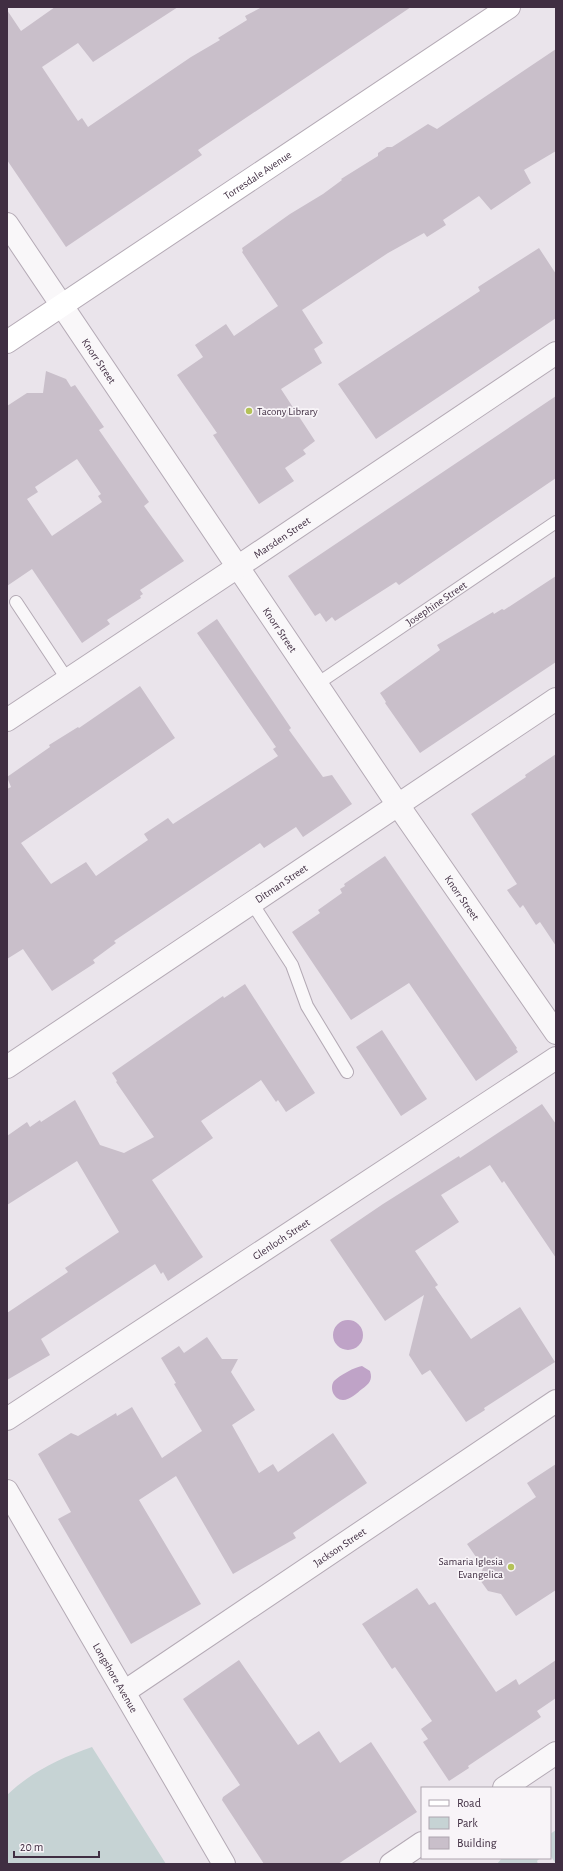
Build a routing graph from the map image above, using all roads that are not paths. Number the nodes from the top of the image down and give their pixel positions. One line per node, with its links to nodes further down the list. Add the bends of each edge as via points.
1 (509, 7): 3 (street, Torresdale Avenue)
2 (7, 224): 3 (street, Knorr Street)
3 (62, 305): 4 (street, Torresdale Avenue); 7 (street, Knorr Street)
4 (7, 342)
5 (556, 352): 7 (street, Marsden Street)
6 (556, 522): 10 (lane, Josephine Street)
7 (239, 566): 9 (street, Marsden Street); 10 (street, Knorr Street)
8 (16, 602): 9 (lane)
9 (67, 679): 12 (street, Marsden Street)
10 (317, 684): 13 (street, Knorr Street)
11 (556, 699): 13 (street, Ditman Street)
12 (7, 720)
13 (398, 805): 14 (street, Ditman Street); 15 (street, Knorr Street)
14 (252, 903): 17 (street, Ditman Street); 18 (lane, via 292,965 307,1006)
15 (556, 1033)
16 (556, 1058): 20 (street, Glenloch Street)
17 (7, 1067)
18 (346, 1072)
19 (556, 1401): 22 (street, Jackson Street)
20 (7, 1420)
21 (7, 1491): 22 (street, Longshore Avenue)
22 (124, 1692): 26 (street, Longshore Avenue)
23 (556, 1753): 24 (street)
24 (505, 1787)
25 (421, 1844): 27 (street)
26 (224, 1864)
27 (391, 1864)

